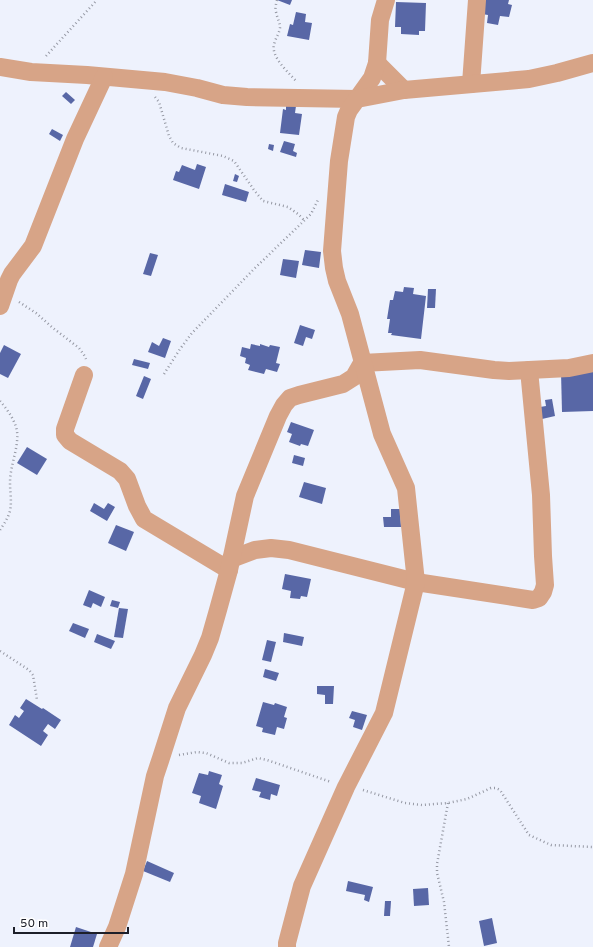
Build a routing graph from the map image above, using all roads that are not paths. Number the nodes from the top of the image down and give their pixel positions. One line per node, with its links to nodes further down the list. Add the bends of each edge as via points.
1 (386, 0): 3 (street, via 380,20)
2 (477, 0): 7 (street)
3 (377, 63): 8 (street); 9 (street, via 372,78)
4 (593, 63): 7 (street, via 530,79)
5 (0, 67): 6 (street, via 31,72)
6 (104, 77): 9 (street, via 165,82 223,95); 10 (street, via 75,139 33,246 12,274)
7 (471, 84): 8 (street)
8 (404, 90): 9 (street)
9 (357, 99): 11 (street, via 346,117 339,160 332,251 337,281 350,314)
10 (2, 299)
11 (362, 363): 13 (street, via 420,360 494,370); 15 (street, via 354,377 343,384 290,398 284,405 245,496); 16 (street, via 382,434 406,488)
12 (593, 363): 13 (street, via 569,368)
13 (529, 370): 16 (street, via 541,495 545,585 543,592 539,598 533,600)
14 (84, 375): 15 (street, via 65,429 70,441 120,471 127,479 144,518)
15 (230, 564): 16 (street, via 255,550 271,548 289,550); 17 (street, via 210,638 177,708 155,776 134,874)
16 (416, 582): 18 (street, via 384,713 346,787 302,886)
17 (108, 947)
18 (287, 947)

